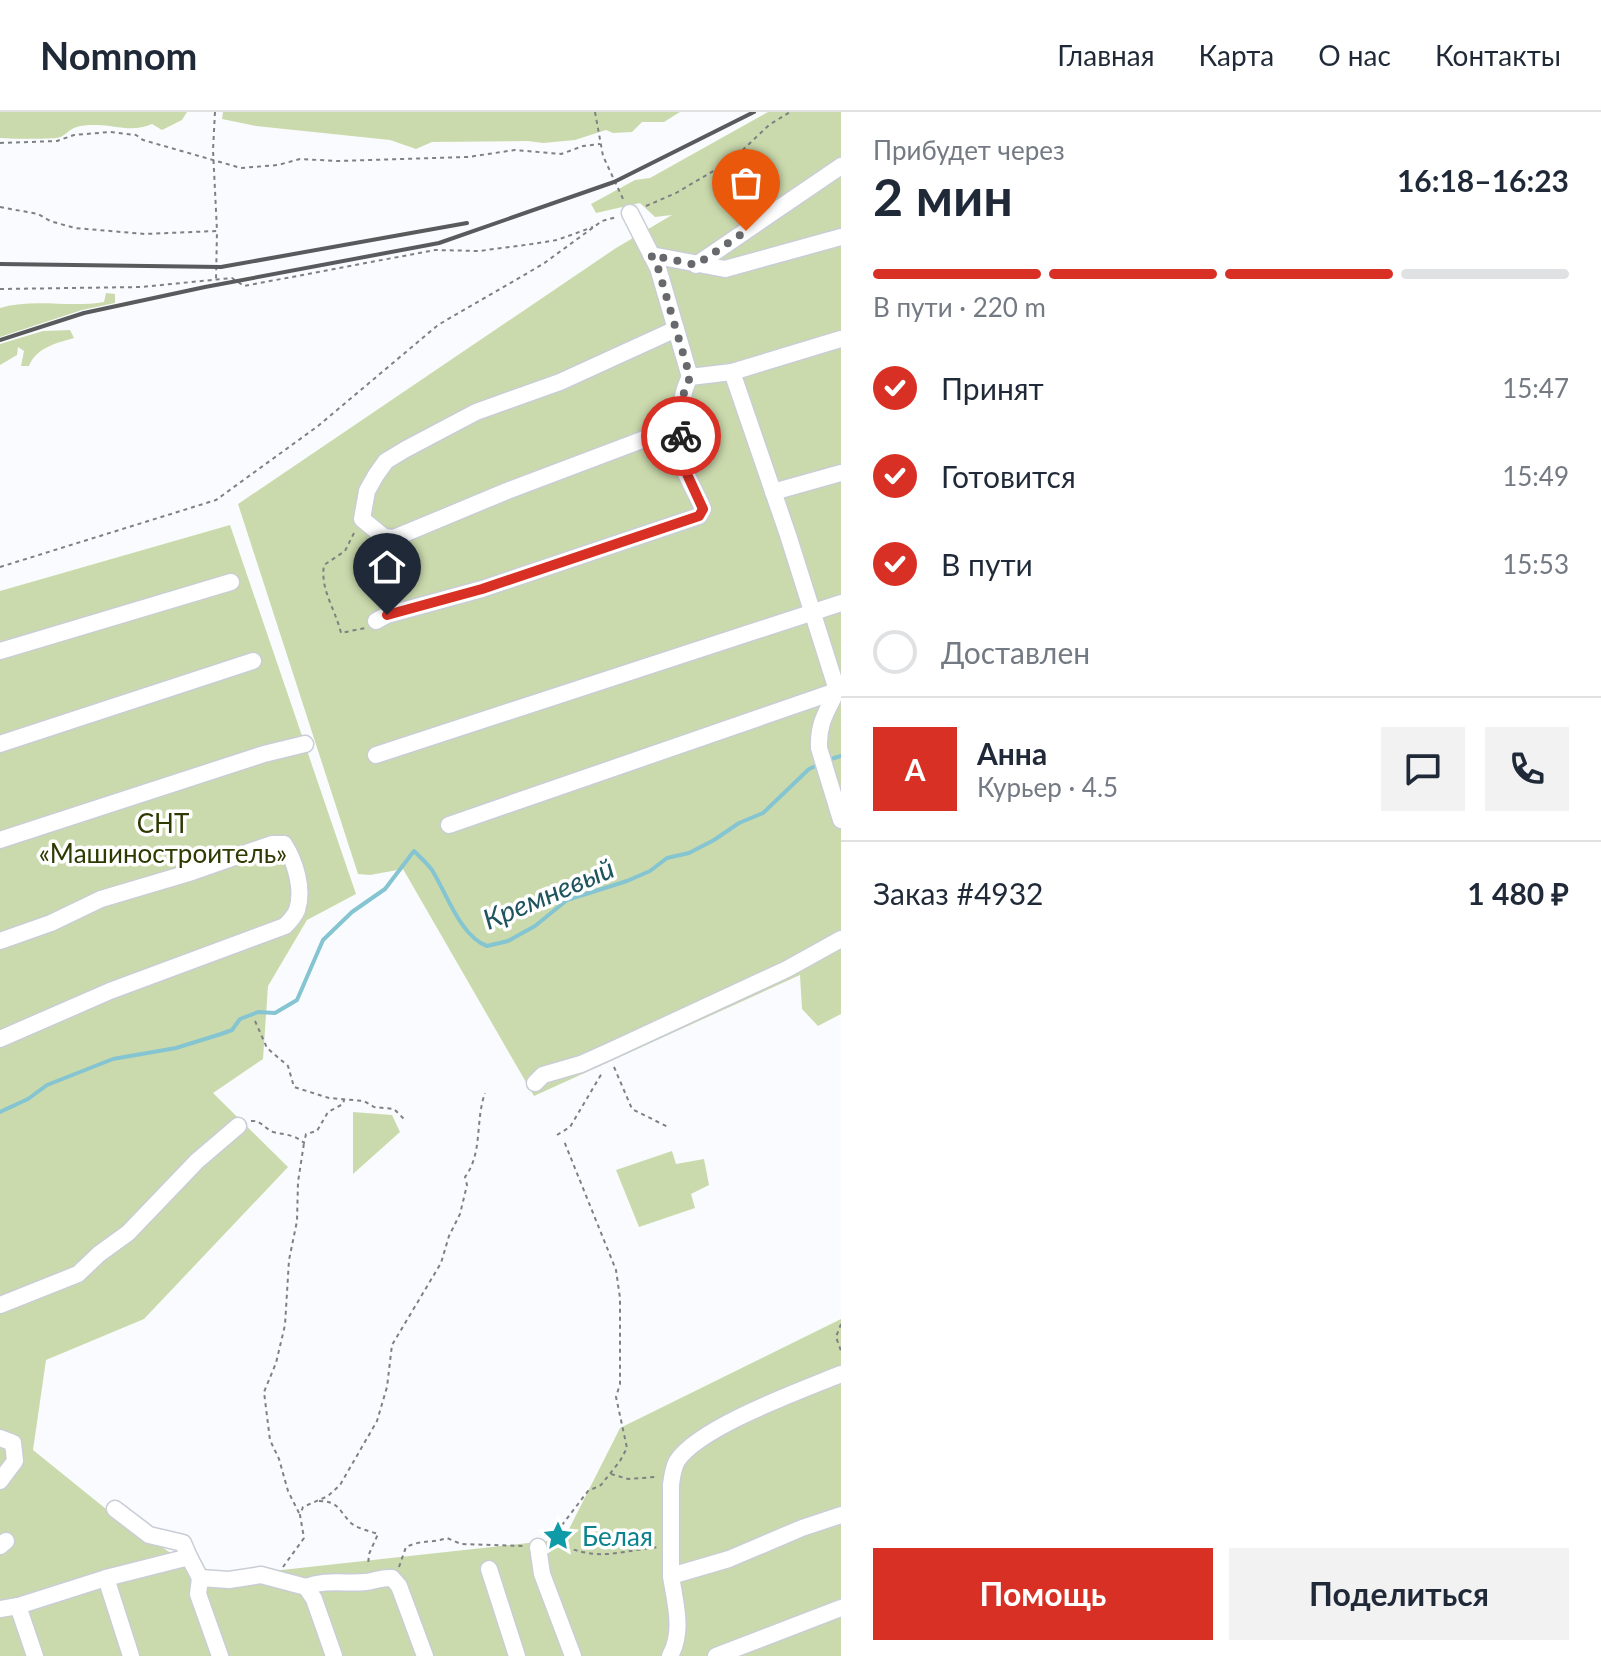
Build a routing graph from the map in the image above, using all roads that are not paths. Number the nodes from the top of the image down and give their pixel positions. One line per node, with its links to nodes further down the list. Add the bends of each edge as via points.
1 (841, 166): 5 (lane)
2 (630, 213): 4 (lane)
3 (841, 237): 5 (lane, via 725,269)
4 (651, 255): 5 (lane); 6 (lane)
5 (696, 265)
6 (676, 329): 9 (lane); 10 (lane, via 560,382 476,412 386,461 367,491 362,519 384,537 394,538 663,432)
7 (841, 339): 8 (lane)
8 (732, 372): 9 (lane); 12 (lane)
9 (690, 377): 10 (lane)
10 (680, 415): 16 (lane, via 681,461 703,509 699,516)
11 (841, 473): 12 (lane)
12 (773, 492): 15 (lane)
13 (231, 582): 17 (lane)
14 (841, 603): 15 (lane)
15 (812, 613): 19 (lane); 22 (lane)
16 (376, 621)
17 (0, 651)
18 (253, 661): 20 (lane)
19 (839, 690): 23 (lane, via 823,716 819,748); 24 (lane)
20 (0, 744)
21 (305, 744): 25 (lane)
22 (376, 755)
23 (841, 820)
24 (449, 825)
25 (0, 840)
26 (841, 939): 29 (lane, via 611,1055 543,1075)
27 (0, 941): 28 (lane, via 101,899 272,844 284,844 292,856 297,909 285,926 110,991)
28 (0, 1039)
29 (535, 1083)
30 (238, 1126): 31 (lane, via 78,1274)
31 (0, 1305)
32 (841, 1374): 40 (lane, via 723,1424 678,1460 673,1470)
33 (0, 1438): 34 (lane, via 13,1443 15,1461)
34 (0, 1481)
35 (115, 1509): 38 (lane, via 149,1535 183,1543)
36 (841, 1515): 40 (lane)
37 (538, 1547): 53 (lane, via 542,1574)
38 (189, 1557): 41 (lane); 42 (lane)
39 (489, 1569): 52 (lane)
40 (671, 1576): 54 (lane, via 679,1622)
41 (106, 1578): 44 (lane); 48 (lane)
42 (200, 1578): 43 (lane, via 261,1575); 49 (lane, via 198,1594)
43 (306, 1587): 50 (lane); 51 (lane, via 387,1578 399,1586)
44 (18, 1606): 46 (lane); 47 (lane)
45 (841, 1608): 55 (lane)
46 (0, 1609)
47 (35, 1656)
48 (131, 1656)
49 (220, 1656)
50 (334, 1656)
51 (425, 1656)
52 (517, 1656)
53 (573, 1656)
54 (670, 1656)
55 (716, 1656)

